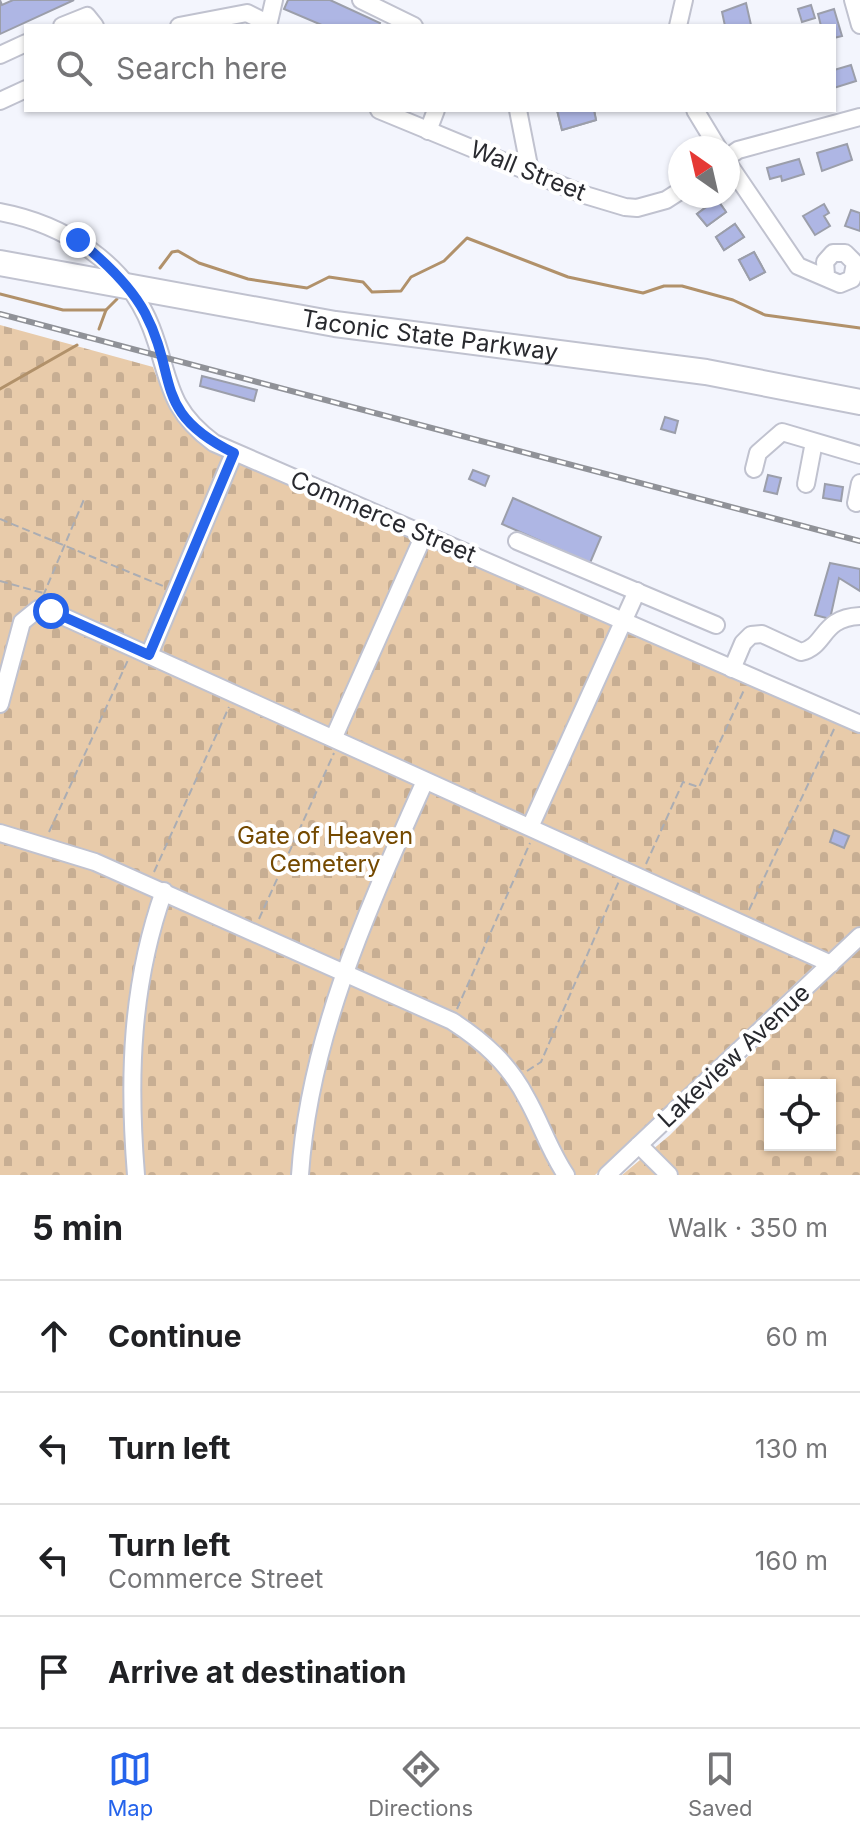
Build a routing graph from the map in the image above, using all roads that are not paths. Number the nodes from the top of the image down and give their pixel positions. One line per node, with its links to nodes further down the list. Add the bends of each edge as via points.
1 (274, 0): 9 (street)
2 (361, 0): 10 (street)
3 (684, 0): 11 (street)
4 (853, 0): 12 (street)
5 (67, 24): 6 (street, via 87,16)
6 (93, 24)
7 (189, 24): 8 (street, via 247,13)
8 (264, 24)
9 (267, 24)
10 (410, 24)
11 (678, 24)
12 (860, 25)
13 (24, 44): 14 (street)
14 (0, 55)
15 (24, 90): 16 (street)
16 (0, 101)
17 (435, 112): 22 (street)
18 (518, 112): 25 (street)
19 (696, 112): 23 (street)
20 (404, 115): 22 (street, Wall Street)
21 (860, 117): 24 (street)
22 (428, 131): 25 (street, Wall Street)
23 (711, 136)
24 (740, 149)
25 (530, 171): 27 (street, Wall Street, via 625,207)
26 (740, 181): 31 (street, via 798,266)
27 (668, 199)
28 (0, 212): 32 (street, Commerce Street, via 65,232)
29 (0, 251): 32 (highway, Taconic State Parkway)
30 (0, 263): 32 (highway, Taconic State Parkway)
31 (826, 275)
32 (119, 279): 33 (highway, Taconic State Parkway, via 716,362); 34 (highway, Taconic State Parkway, via 335,324 706,372); 36 (street, Commerce Street, via 147,319 176,405 197,430)
33 (860, 389)
34 (860, 402)
35 (814, 442): 37 (street); 38 (street, via 782,432 758,453); 40 (street)
36 (234, 453): 46 (street, Commerce Street); 48 (street, via 176,591)
37 (860, 455)
38 (754, 469)
39 (860, 483): 41 (street)
40 (806, 484)
41 (856, 503)
42 (517, 541): 44 (street)
43 (419, 546): 52 (street)
44 (637, 591): 46 (street); 47 (street)
45 (860, 616): 49 (street, via 829,625 815,646 801,652 762,634 751,635)
46 (624, 622): 49 (street, Commerce Street); 54 (street)
47 (716, 625)
48 (141, 652): 50 (street, via 51,611 41,601 22,622); 52 (street)
49 (732, 669): 51 (street, Commerce Street)
50 (0, 704)
51 (860, 724)
52 (337, 739): 53 (street)
53 (425, 781): 54 (street); 59 (street)
54 (534, 827): 58 (street)
55 (0, 833): 56 (street)
56 (156, 888): 59 (street); 61 (street, via 135,1005 131,1094)
57 (860, 936): 58 (street, Lakeview Avenue)
58 (831, 964): 60 (street, Lakeview Avenue)
59 (345, 971): 62 (street, via 312,1088); 63 (street, via 479,1038 516,1079)
60 (639, 1145): 64 (street, Lakeview Avenue); 65 (street)
61 (136, 1175)
62 (300, 1175)
63 (566, 1175)
64 (607, 1175)
65 (669, 1175)

